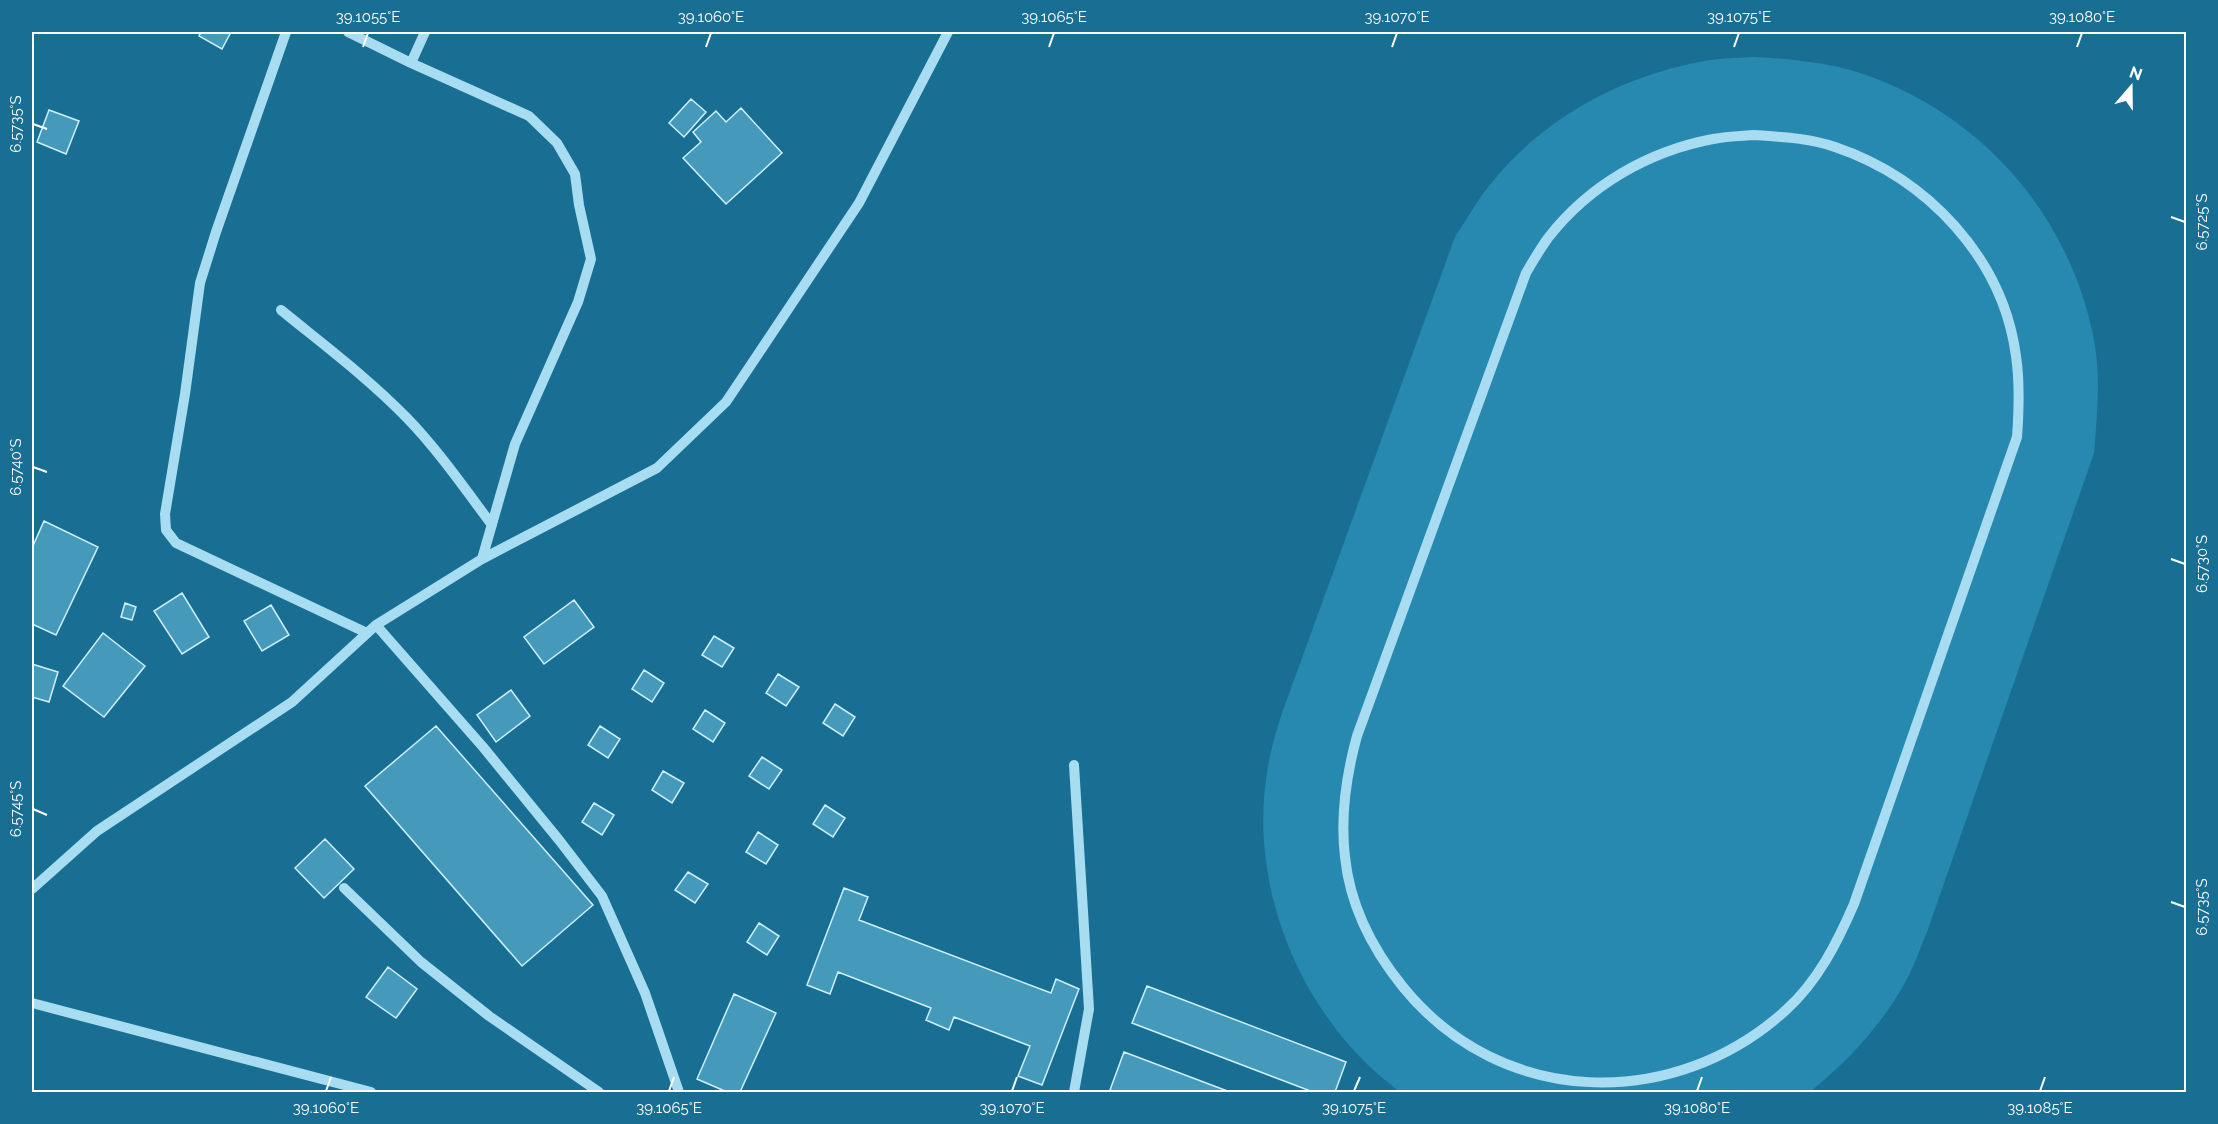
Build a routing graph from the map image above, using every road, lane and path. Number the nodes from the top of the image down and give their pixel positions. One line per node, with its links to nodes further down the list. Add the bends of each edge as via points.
1 (286, 32): 10 (street, via 200,283 165,514 166,530 176,543)
2 (348, 32): 5 (street)
3 (425, 32): 5 (street)
4 (948, 32): 8 (street, via 859,203 726,402 657,468)
5 (411, 63): 7 (street, via 529,116 557,143 575,174 591,259 578,302 515,444)
6 (281, 310): 7 (street, via 355,369 408,419)
7 (492, 525): 8 (street)
8 (482, 559): 9 (street)
9 (376, 625): 10 (street); 18 (street, via 483,747 602,896 645,993)
10 (367, 633): 13 (street, via 292,702 97,831)
11 (1074, 765): 19 (street, via 1089,1009)
12 (344, 888): 17 (street, via 438,975 489,1016)
13 (32, 889)
14 (32, 1003): 16 (street)
15 (1600, 1088): 15 (street, via 1672,1074 1720,1057 1788,1009 1821,969 1854,904 2017,437 2020,395 2009,324 1989,275 1967,240 1940,208 1907,182 1833,146 1754,135 1715,138 1677,148 1640,162 1605,183 1548,238 1526,273 1357,736 1346,776 1342,816 1345,858 1354,897 1369,936 1409,995 1447,1030 1482,1052 1520,1069)
16 (371, 1092)
17 (599, 1092)
18 (679, 1092)
19 (1074, 1092)

